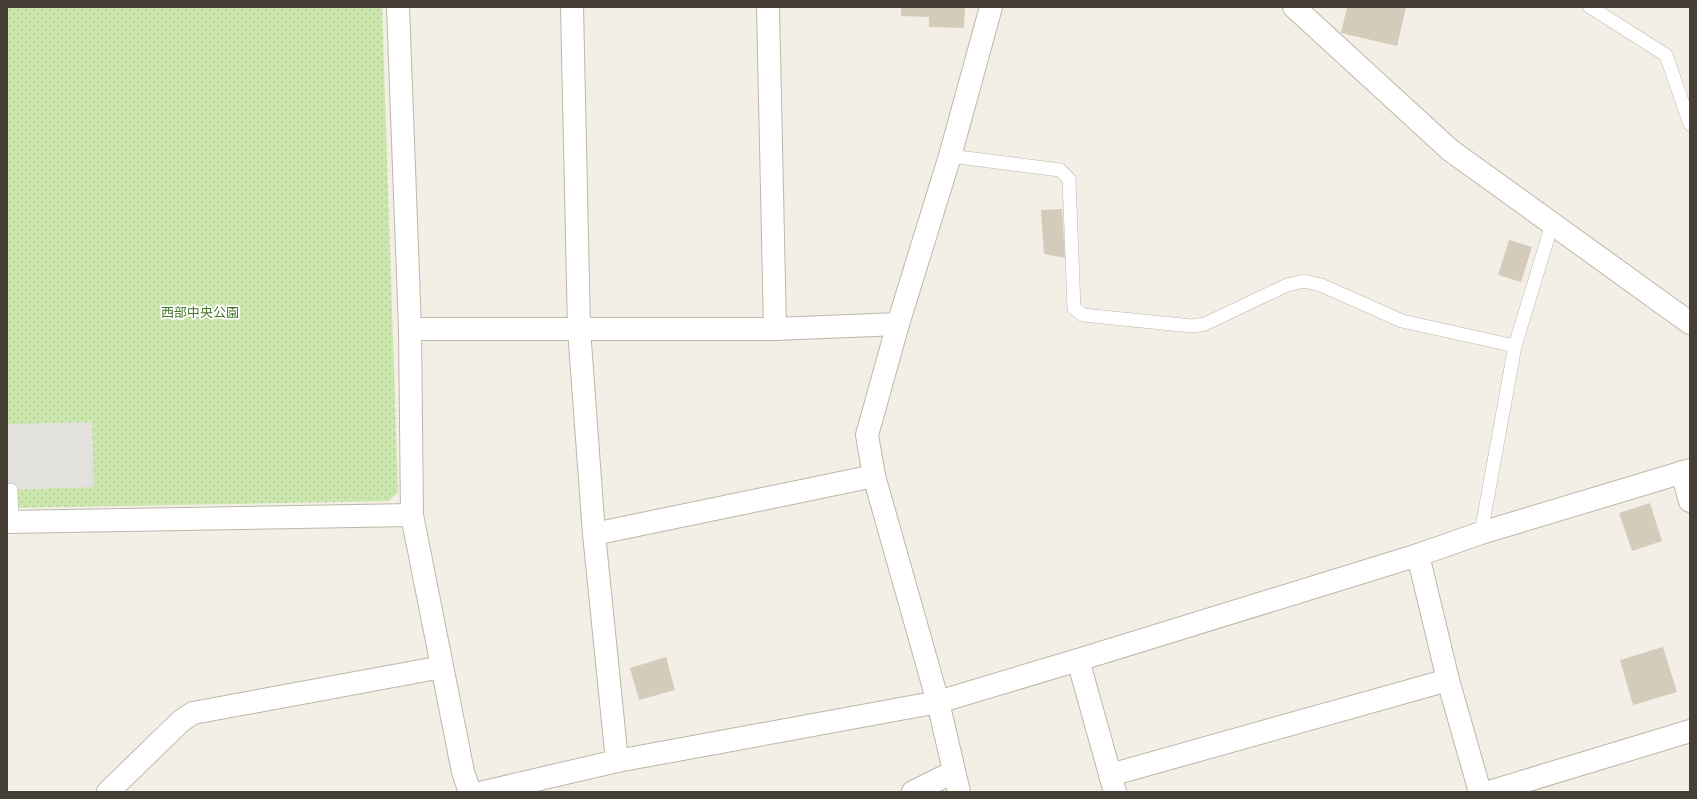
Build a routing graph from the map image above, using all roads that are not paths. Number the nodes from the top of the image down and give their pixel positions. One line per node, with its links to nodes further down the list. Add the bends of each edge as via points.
1 (398, 7): 13 (street)
2 (572, 7): 14 (street)
3 (768, 7): 15 (street)
4 (991, 7): 9 (street)
5 (1294, 7): 10 (street, via 1450,150)
6 (1590, 7): 7 (lane)
7 (1607, 12): 8 (lane, via 1666,56)
8 (1690, 124)
9 (950, 156): 12 (street); 16 (lane, via 1060,170 1069,179 1074,308 1083,315 1192,326 1206,324 1287,285 1304,281 1321,285 1402,320)
10 (1552, 224): 11 (street); 16 (lane)
11 (1690, 323)
12 (898, 324): 15 (street); 18 (street, via 867,435)
13 (410, 329): 14 (street); 21 (street)
14 (579, 329): 15 (street); 24 (street)
15 (775, 329)
16 (1515, 346): 23 (lane)
17 (1686, 471): 20 (street); 23 (street)
18 (874, 476): 24 (street); 29 (street)
19 (11, 490): 22 (lane)
20 (1690, 501)
21 (412, 515): 22 (street); 27 (street)
22 (9, 522)
23 (1481, 533): 25 (street)
24 (594, 534): 31 (street)
25 (1418, 555): 26 (street); 28 (street)
26 (1078, 660): 29 (street); 33 (street)
27 (442, 667): 34 (street, via 193,713 181,721); 35 (street, via 463,772)
28 (1448, 680): 33 (street); 38 (street)
29 (938, 702): 31 (street); 32 (street)
30 (1690, 731): 39 (street)
31 (617, 761): 36 (street)
32 (956, 782): 37 (street)
33 (1113, 783)
34 (108, 792)
35 (470, 792)
36 (484, 792)
37 (913, 792)
38 (1480, 792)
39 (1490, 792)

